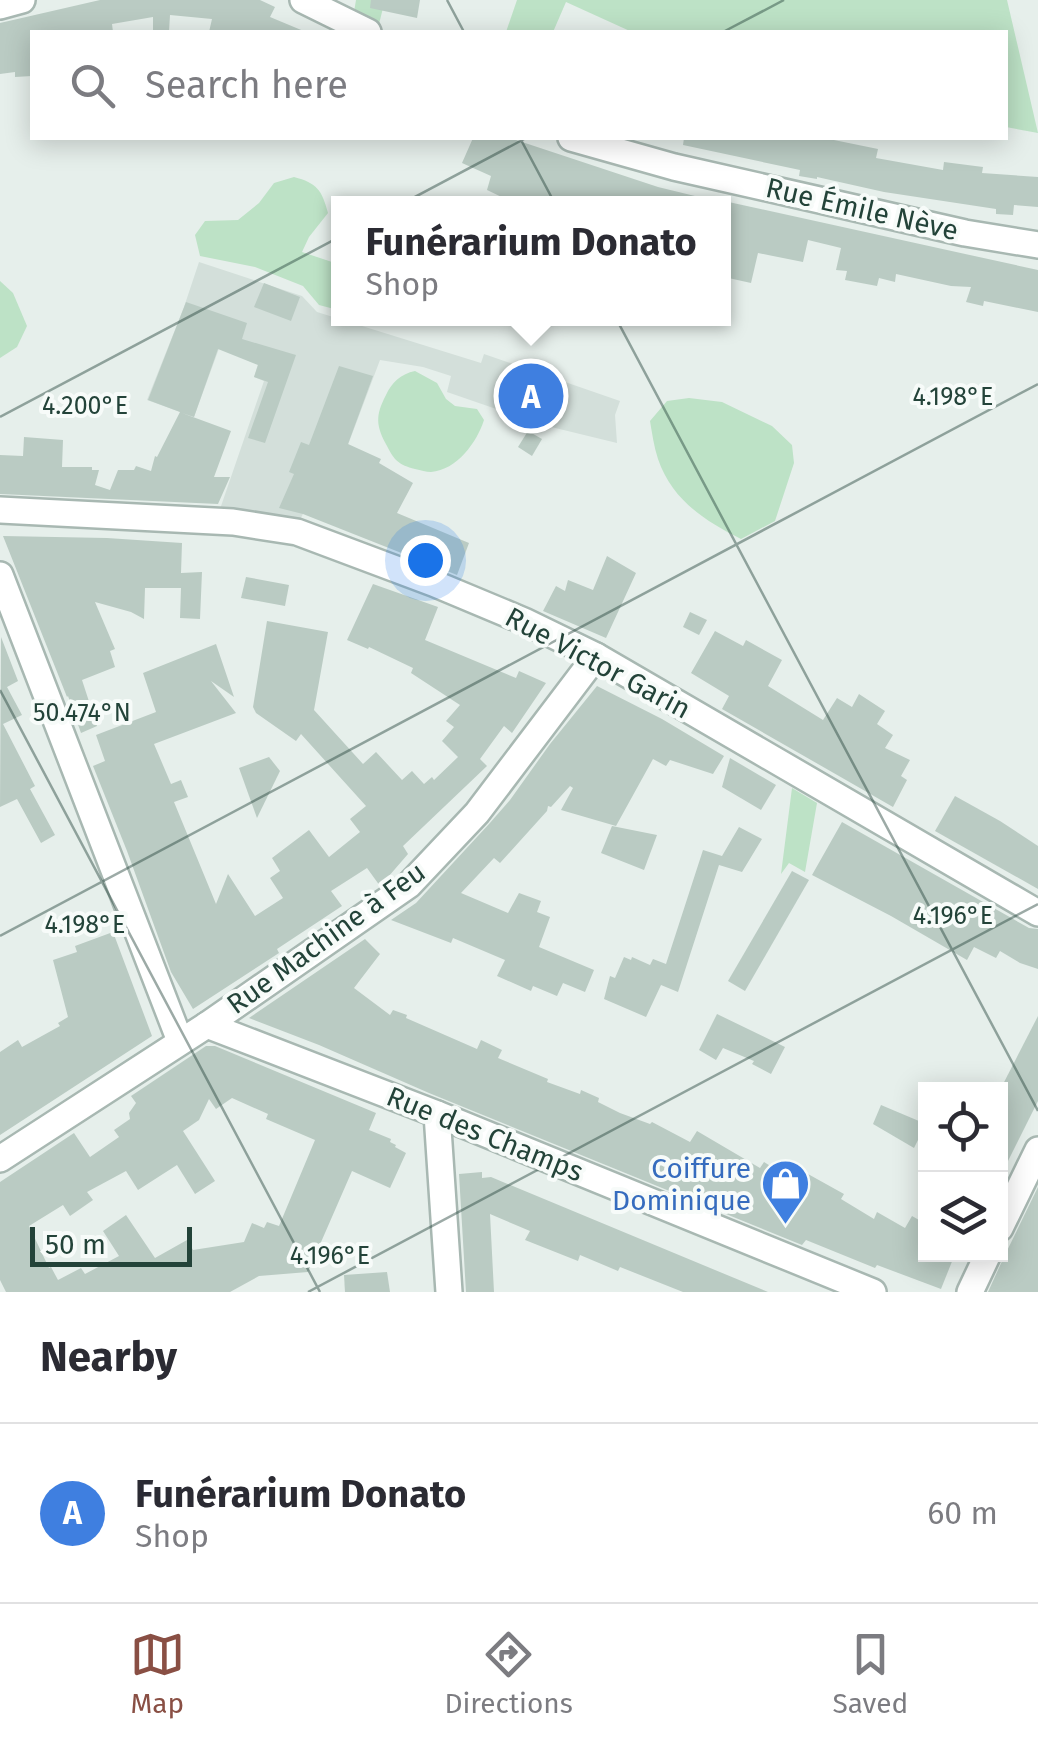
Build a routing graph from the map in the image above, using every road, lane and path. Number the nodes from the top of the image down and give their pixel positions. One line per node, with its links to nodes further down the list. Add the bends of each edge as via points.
1 (22, 0): 3 (street)
2 (302, 0): 4 (street)
3 (0, 6)
4 (364, 30)
5 (578, 140): 6 (street, Rue Émile Nève)
6 (1038, 245)
7 (0, 510): 9 (street, Rue Victor Garin, via 233,522 297,532)
8 (0, 575): 12 (street)
9 (596, 656): 10 (street, Rue Victor Garin); 11 (street, Rue Machine à Feu, via 477,813 409,885)
10 (1038, 913)
11 (207, 1024): 12 (street, Rue Machine à Feu); 13 (street, Rue des Champs)
12 (180, 1042): 15 (street, Rue Machine à Feu)
13 (436, 1114): 18 (street); 19 (street, Rue des Champs)
14 (1038, 1150): 16 (street)
15 (0, 1158)
16 (1008, 1212)
17 (984, 1262): 20 (street)
18 (449, 1292)
19 (873, 1292)
20 (970, 1292)

